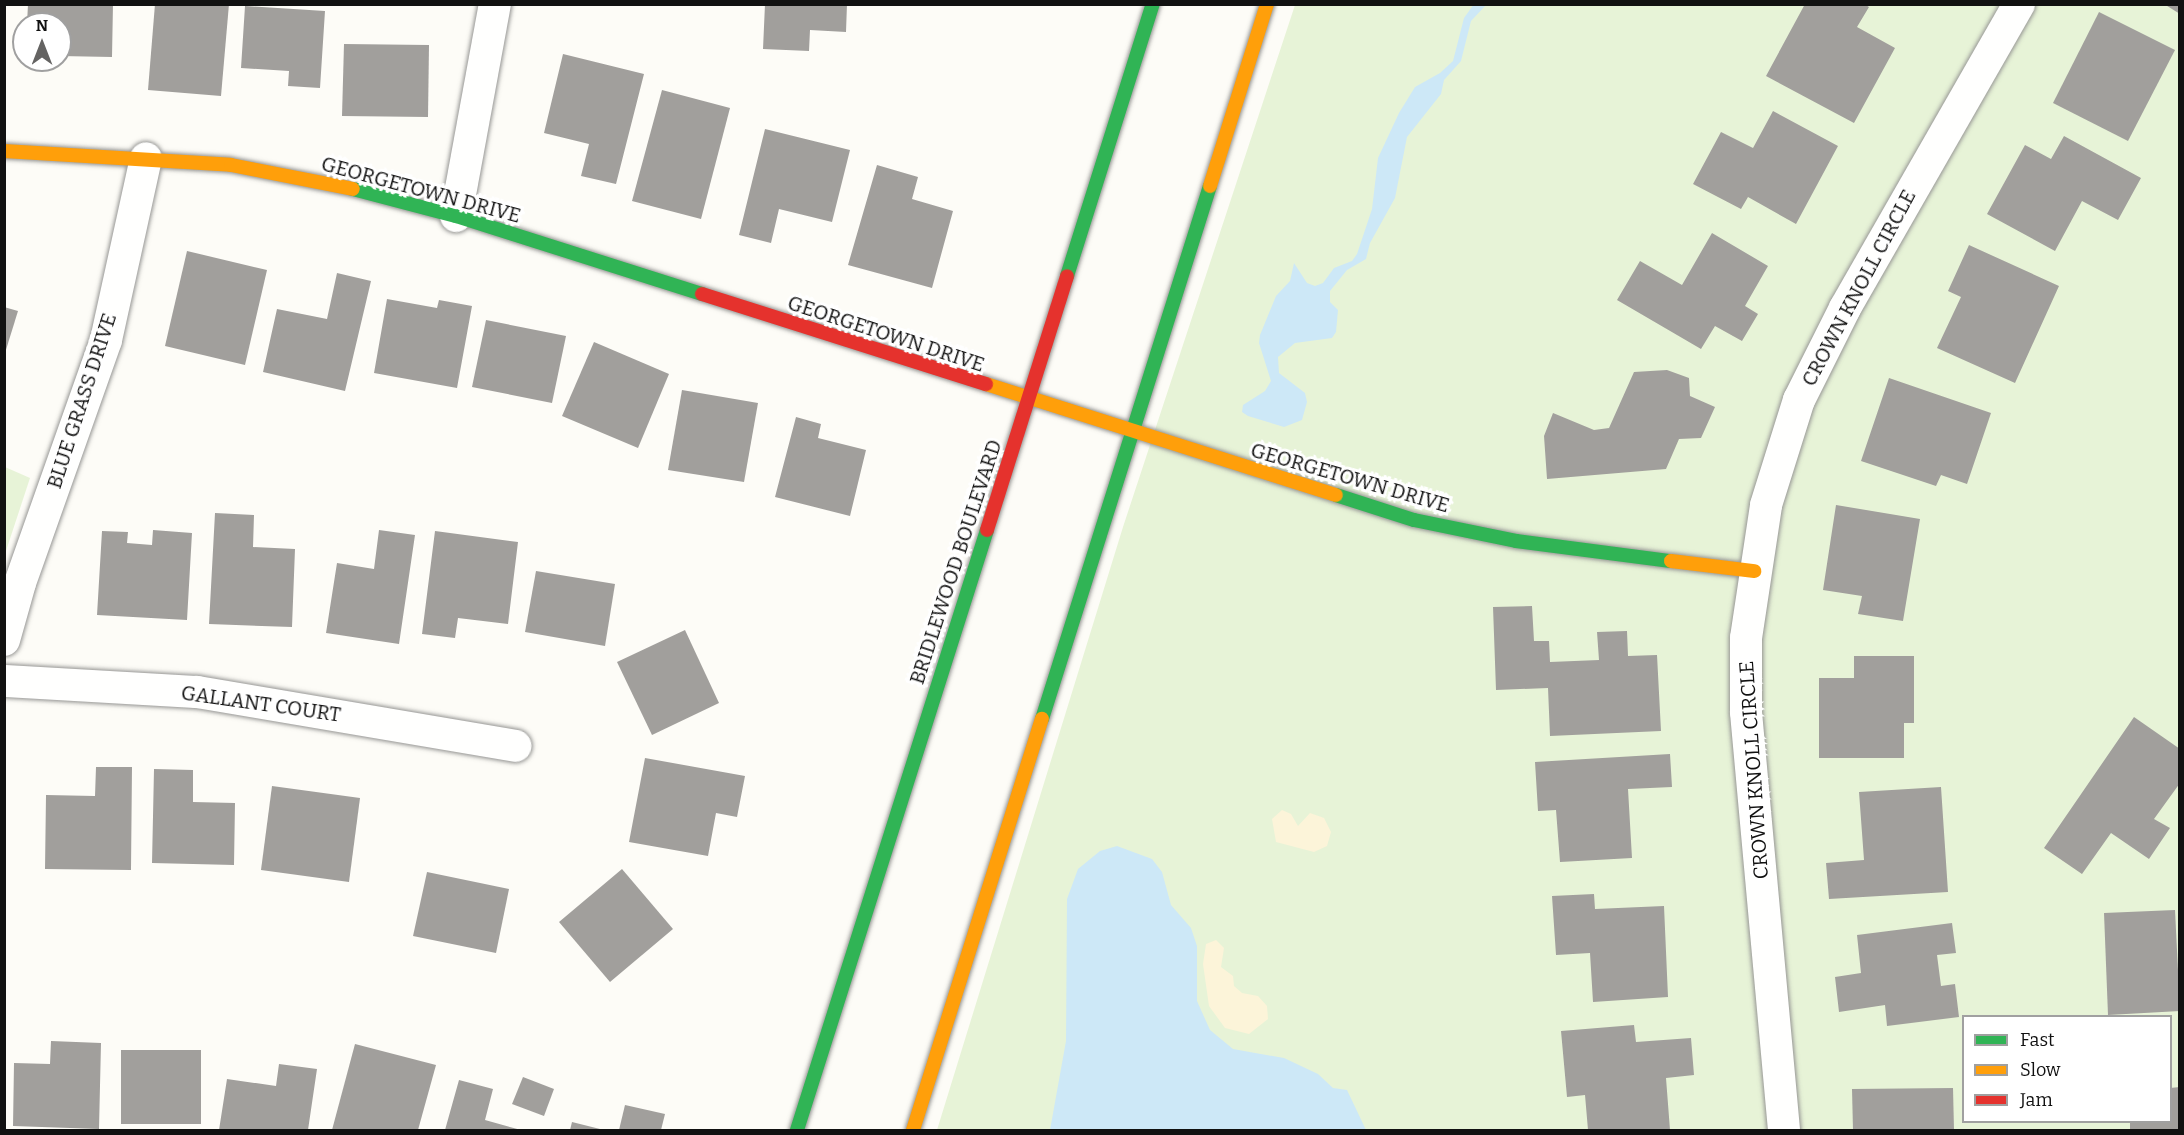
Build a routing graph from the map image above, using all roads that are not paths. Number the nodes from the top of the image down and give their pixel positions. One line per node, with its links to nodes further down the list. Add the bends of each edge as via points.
1 (495, 4): 7 (street)
2 (1153, 4): 8 (main road, BRIDLEWOOD BOULEVARD)
3 (1267, 4): 9 (main road)
4 (2019, 4): 10 (street, CROWN KNOLL CIRCLE, via 1871,261 1799,400 1766,505)
5 (4, 151): 6 (main road, GEORGETOWN DRIVE)
6 (146, 158): 7 (main road, GEORGETOWN DRIVE, via 231,165 333,184); 11 (street, BLUE GRASS DRIVE, via 106,340 20,583)
7 (456, 216): 8 (main road, GEORGETOWN DRIVE)
8 (1029, 400): 9 (main road, GEORGETOWN DRIVE); 14 (main road, BRIDLEWOOD BOULEVARD)
9 (1135, 434): 10 (main road, GEORGETOWN DRIVE, via 1457,530); 15 (main road)
10 (1754, 571): 16 (street, CROWN KNOLL CIRCLE, via 1746,638 1746,712)
11 (4, 640)
12 (4, 681): 13 (street, GALLANT COURT, via 197,692)
13 (515, 746)
14 (797, 1131)
15 (913, 1131)
16 (1784, 1131)

